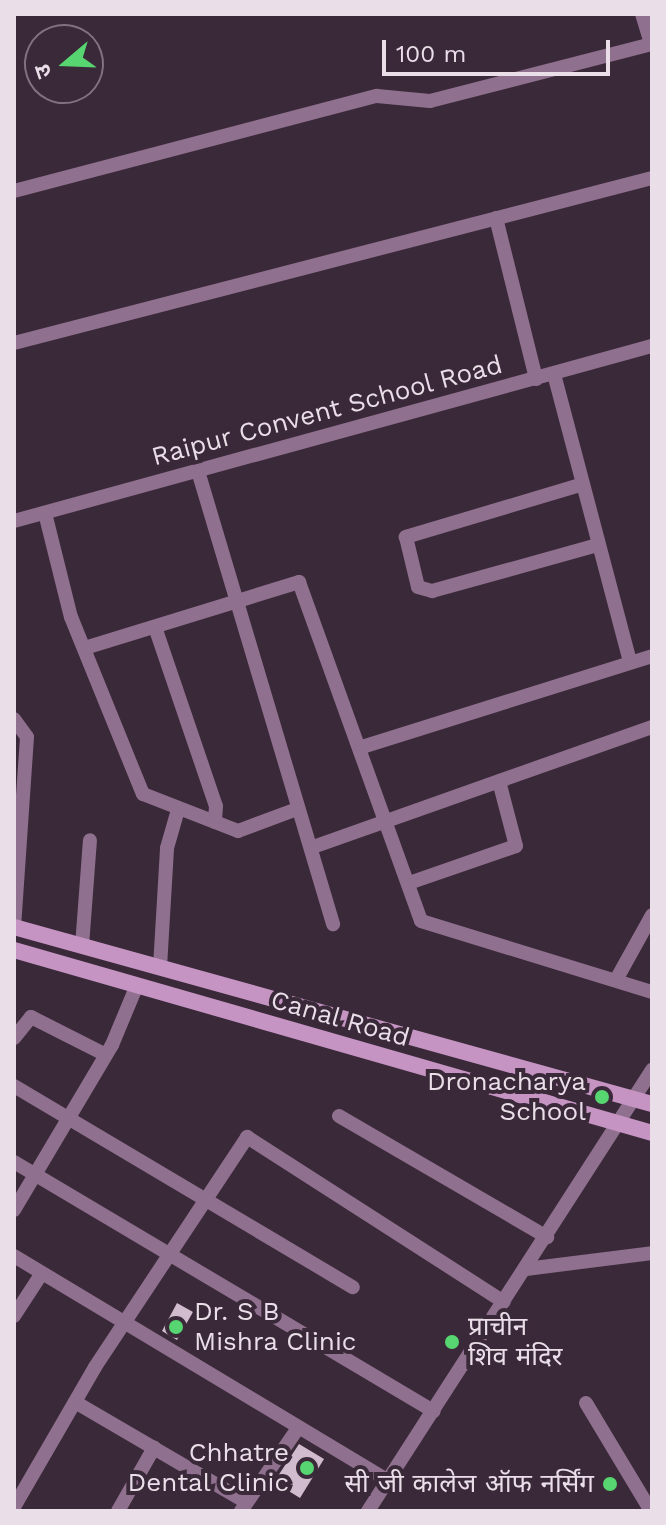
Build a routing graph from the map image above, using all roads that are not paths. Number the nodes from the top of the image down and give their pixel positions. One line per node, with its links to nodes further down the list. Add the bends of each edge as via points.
1 (642, 14): 2 (street)
2 (651, 44): 4 (street, via 430,101 377,96)
3 (652, 178): 5 (street)
4 (14, 191)
5 (496, 218): 6 (street); 9 (street)
6 (14, 343)
7 (652, 346): 8 (street, Raipur Convent School Road)
8 (554, 374): 9 (street, Raipur Convent School Road); 11 (street)
9 (536, 379): 10 (street, Raipur Convent School Road)
10 (198, 471): 12 (street, Raipur Convent School Road); 15 (street)
11 (580, 485): 14 (street); 14 (street, via 406,537 418,587 432,591)
12 (45, 513): 13 (street, Raipur Convent School Road); 17 (street, via 71,617)
13 (14, 521)
14 (594, 546): 19 (street)
15 (232, 604): 16 (street); 22 (street, via 299,582); 24 (street)
16 (155, 627): 17 (street); 27 (street, via 216,806)
17 (88, 647): 25 (street, via 143,794)
18 (652, 656): 19 (street)
19 (630, 661): 22 (street)
20 (14, 719): 33 (street, via 27,737)
21 (652, 727): 23 (street)
22 (362, 747): 26 (street)
23 (499, 781): 26 (street); 30 (street, via 516,846)
24 (297, 809): 27 (street, via 238,831); 29 (street)
25 (177, 813): 27 (street); 36 (street, via 167,848)
26 (383, 819): 29 (street); 30 (street)
27 (215, 822)
28 (90, 840): 34 (street)
29 (313, 847): 32 (street)
30 (409, 883): 37 (street, via 421,921 432,927)
31 (652, 915): 37 (street)
32 (333, 924)
33 (14, 927): 34 (main road, Canal Road)
34 (82, 946): 36 (main road, Canal Road)
35 (14, 950): 38 (main road, Canal Road)
36 (160, 967): 44 (main road, Canal Road)
37 (616, 980): 39 (street)
38 (137, 985): 41 (street); 47 (main road, Canal Road)
39 (652, 992)
40 (14, 1038): 41 (street, via 31,1017)
41 (104, 1054): 46 (street)
42 (652, 1070): 44 (street)
43 (14, 1086): 46 (street)
44 (644, 1102): 47 (street)
45 (339, 1116): 53 (street)
46 (67, 1117): 50 (street); 51 (street)
47 (620, 1125): 48 (main road, Canal Road); 53 (street)
48 (652, 1133)
49 (14, 1162): 50 (street)
50 (33, 1173): 52 (street); 56 (street)
51 (211, 1203): 56 (street); 59 (street); 60 (street, via 247,1137)
52 (14, 1210)
53 (547, 1237): 57 (street)
54 (652, 1253): 57 (street)
55 (14, 1256): 58 (street)
56 (171, 1260): 62 (street); 65 (street)
57 (526, 1269): 60 (street)
58 (42, 1273): 61 (street); 62 (street)
59 (353, 1287)
60 (504, 1302): 65 (street)
61 (14, 1316)
62 (127, 1326): 63 (street); 66 (street)
63 (75, 1402): 67 (street); 70 (street)
64 (586, 1403): 73 (street)
65 (434, 1411): 68 (street)
66 (298, 1428): 68 (street); 69 (street)
67 (154, 1448): 69 (street); 71 (street)
68 (388, 1481): 72 (street)
69 (244, 1506)
70 (14, 1507)
71 (118, 1511)
72 (368, 1511)
73 (651, 1511)

